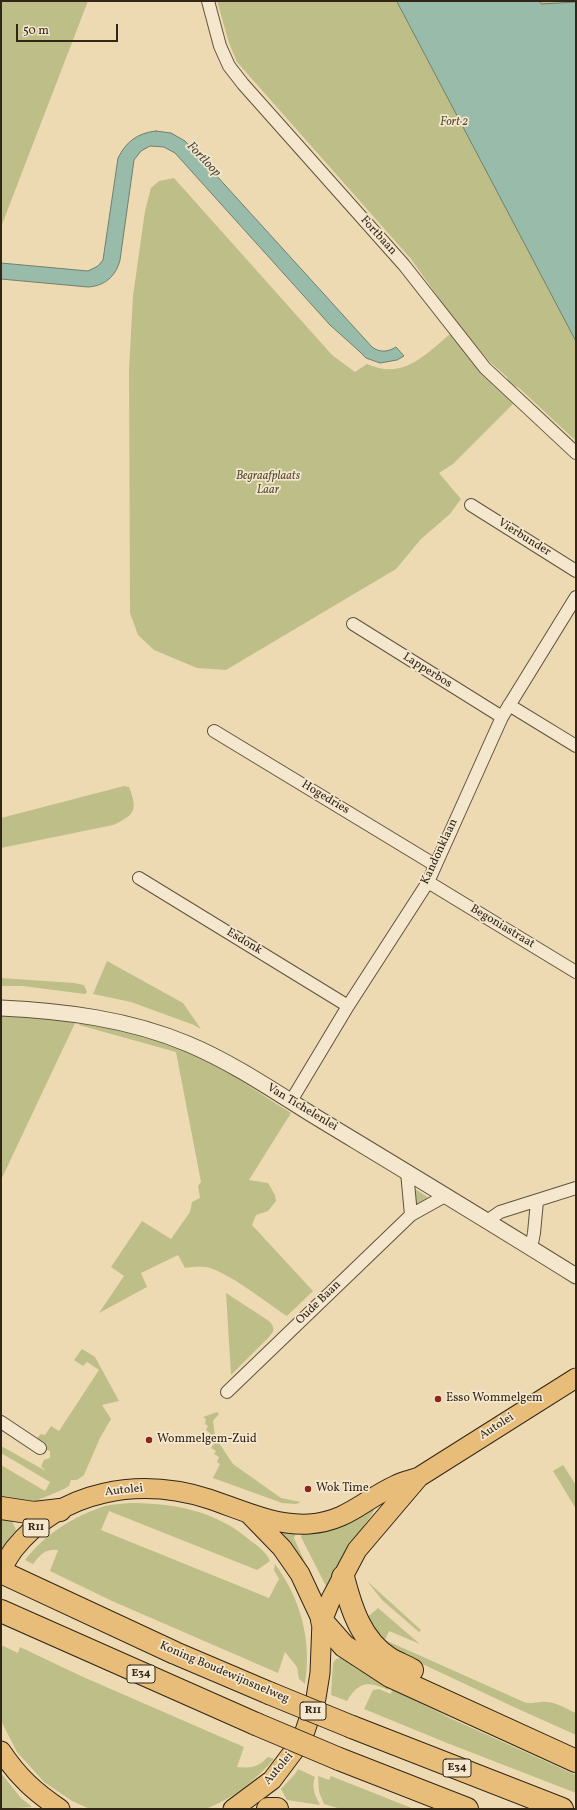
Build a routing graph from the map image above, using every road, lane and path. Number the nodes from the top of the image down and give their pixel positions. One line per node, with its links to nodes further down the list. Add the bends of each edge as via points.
1 (208, 1): 2 (street, Fortbaan, via 220,46 229,66 243,84 404,265 485,368)
2 (576, 453)
3 (471, 505): 4 (street, Vierbunder)
4 (576, 571)
5 (576, 597): 7 (street, Kandonklaan)
6 (353, 624): 8 (street, Lapperbos)
7 (509, 705): 8 (street, Kandonklaan); 10 (street)
8 (502, 718): 11 (street, Kandonklaan)
9 (214, 731): 11 (street, Hogedries)
10 (576, 746)
11 (435, 865): 13 (street, Kandonklaan)
12 (139, 878): 15 (street, Esdonk)
13 (428, 882): 14 (street, Begoniastraat); 15 (street, Kandonklaan)
14 (576, 972)
15 (348, 1006): 17 (street, Kandonklaan)
16 (1, 1008): 17 (street, Van Tichelenlei, via 72,1013 148,1030 187,1043 214,1056)
17 (291, 1101): 18 (street, Van Tichelenlei)
18 (407, 1172): 20 (street, Van Tichelenlei); 22 (street)
19 (576, 1188): 21 (street)
20 (445, 1196): 22 (street, Oude Baan); 23 (street, Van Tichelenlei)
21 (537, 1201): 23 (street, via 500,1212); 24 (street)
22 (411, 1215): 27 (street, Oude Baan)
23 (487, 1221): 24 (street, Van Tichelenlei)
24 (531, 1248): 25 (street, Van Tichelenlei)
25 (576, 1276)
26 (576, 1378): 30 (main road, Autolei / R11)
27 (227, 1392)
28 (1, 1422): 29 (street)
29 (40, 1448)
30 (419, 1477): 33 (main road, Autolei / R11, via 396,1484 341,1517 327,1521 310,1524 284,1523); 35 (main road, Autolei / R11, via 373,1530)
31 (1, 1508): 32 (highway, via 34,1513)
32 (60, 1510): 33 (main road, Autolei / R11, via 107,1491 162,1489 208,1499); 34 (main road, Autolei / R11, via 14,1549)
33 (248, 1513): 37 (main road, Autolei / R11, via 282,1548 300,1574)
34 (1, 1571): 46 (highway, Koning Boudewijnsnelweg / E34, bridge, via 41,1592 269,1694)
35 (343, 1577): 37 (main road, Autolei / R11); 38 (highway, via 356,1618 372,1644 389,1658 424,1676)
36 (1, 1611): 45 (highway, E34, bridge, via 256,1724)
37 (322, 1621): 38 (highway, via 344,1646 357,1656 390,1676); 42 (main road, Autolei / R11, via 320,1673 316,1698 304,1734 272,1780)
38 (442, 1700): 40 (highway)
39 (1, 1751): 41 (main road, via 14,1771 38,1794)
40 (576, 1761)
41 (60, 1809)
42 (233, 1809)
43 (268, 1809): 44 (highway)
44 (277, 1809)
45 (467, 1809)
46 (562, 1809)

